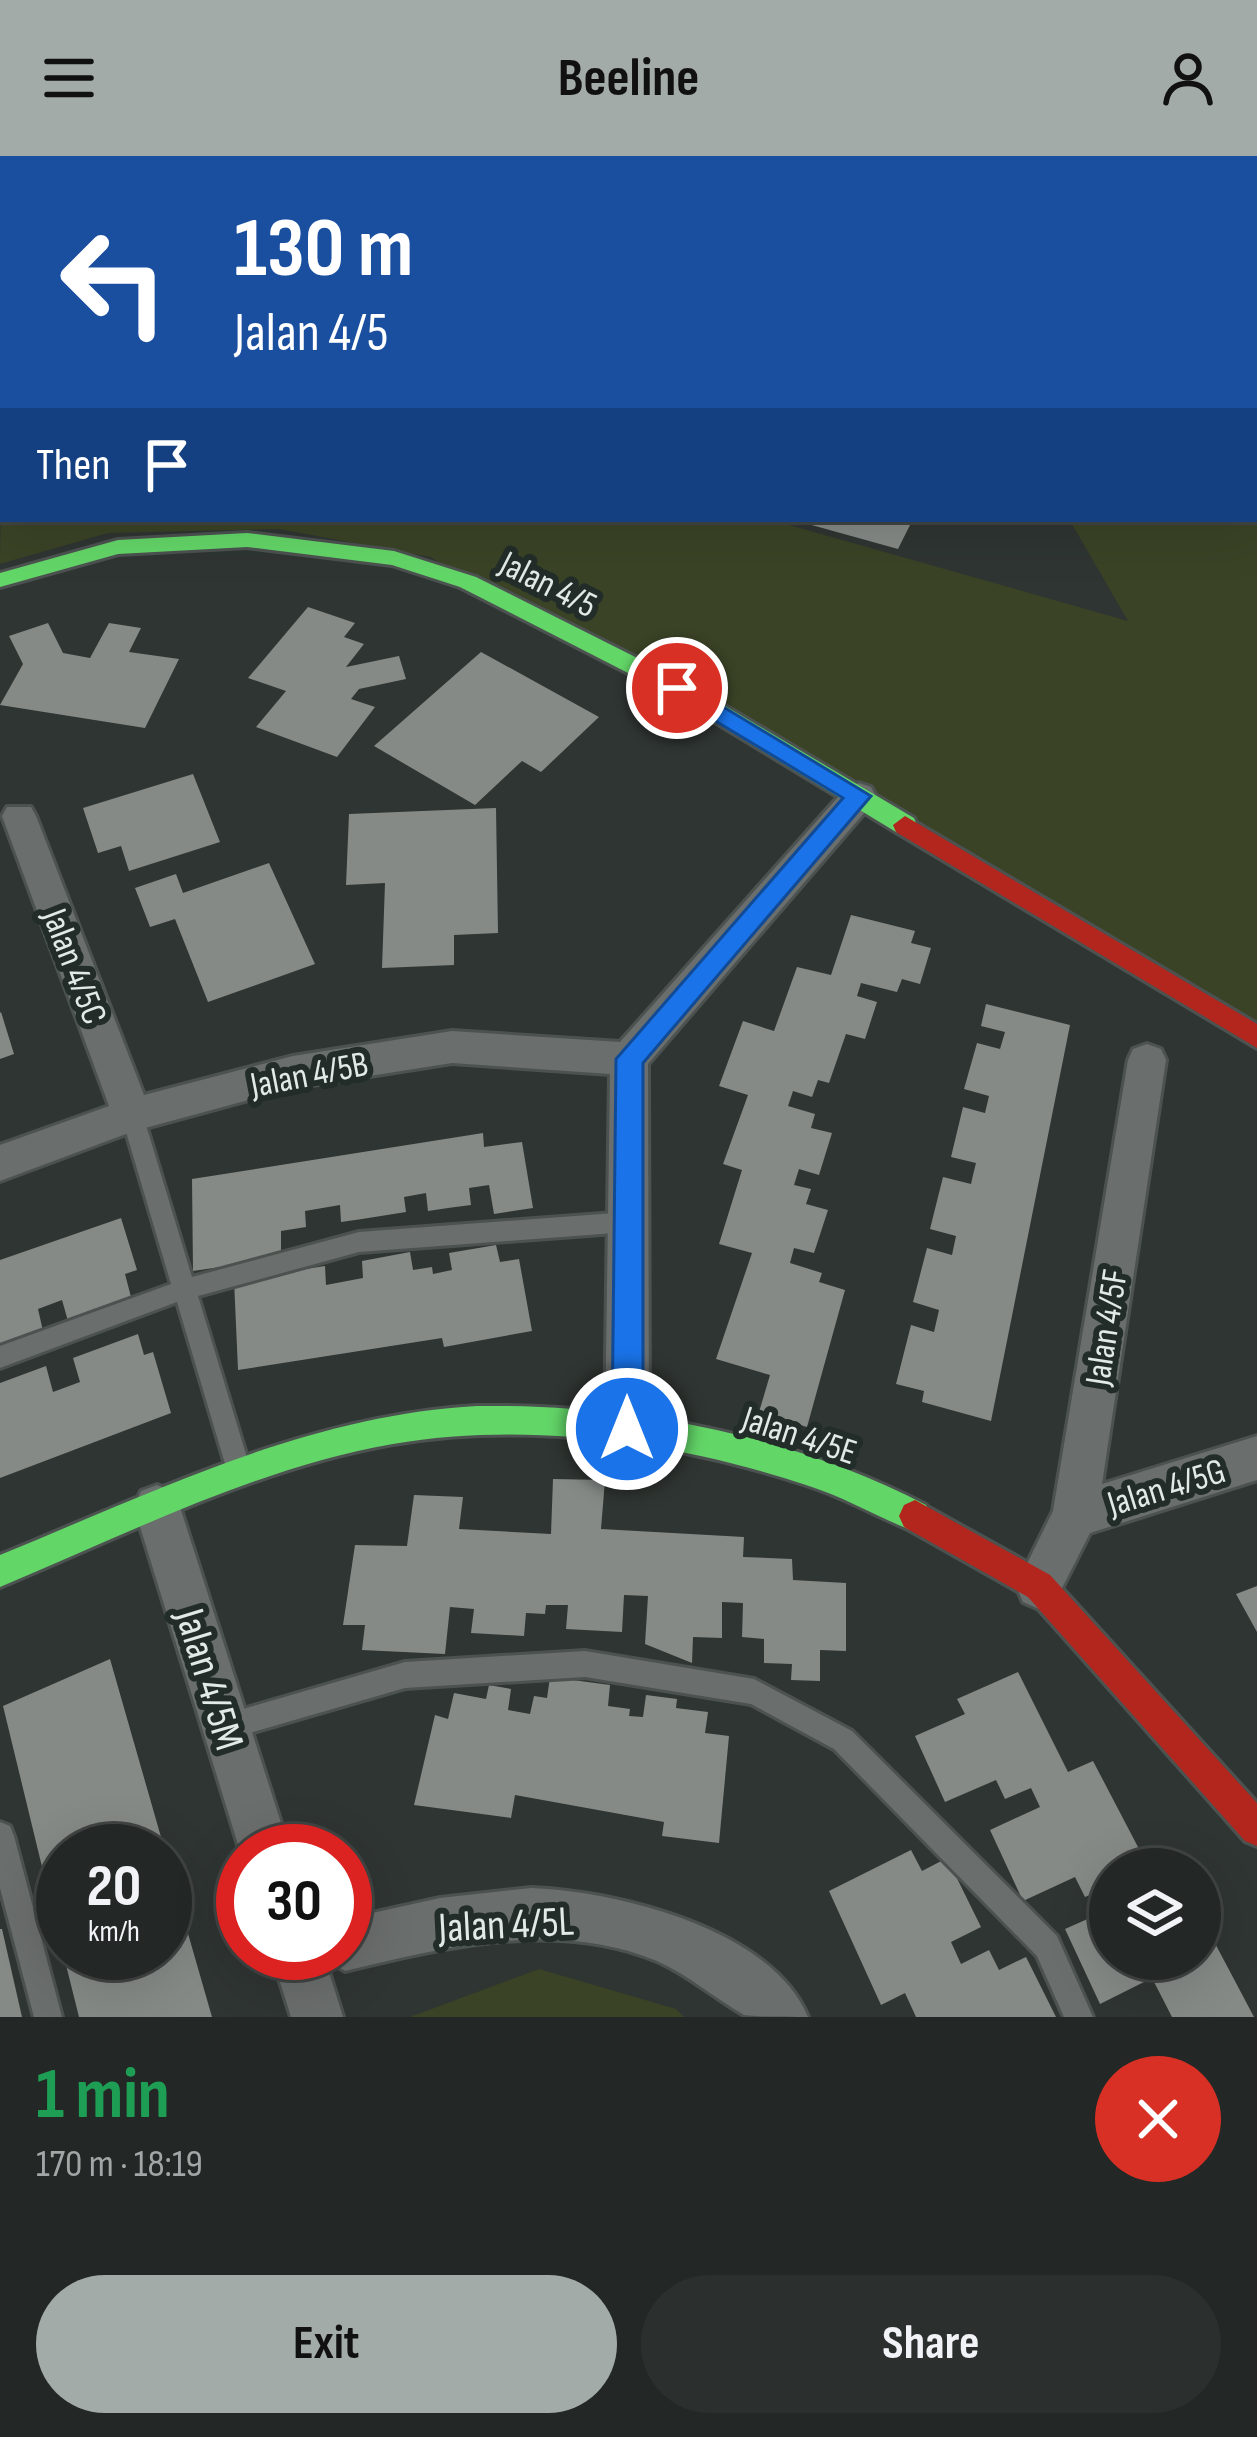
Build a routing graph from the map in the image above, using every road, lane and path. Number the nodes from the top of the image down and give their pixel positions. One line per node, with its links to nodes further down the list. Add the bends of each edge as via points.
1 (0, 580): 2 (street, Jalan 4/5, via 118,547 182,540 327,546 394,558 468,582 677,688)
2 (859, 796): 4 (street, Jalan 4/5); 5 (street)
3 (19, 815): 7 (street, Jalan 4/5C)
4 (1257, 1037)
5 (629, 1059): 7 (street, Jalan 4/5B, via 452,1047 293,1072); 9 (street)
6 (1147, 1060): 16 (street, Jalan 4/5F)
7 (132, 1115): 8 (street, Jalan 4/5B); 10 (lane)
8 (0, 1162)
9 (628, 1222): 10 (lane, via 359,1242); 12 (street)
10 (188, 1288): 11 (lane); 14 (lane)
11 (0, 1357)
12 (627, 1429): 14 (street, Jalan 4/5E, via 443,1422); 18 (street, Jalan 4/5E, via 738,1449 892,1503)
13 (1257, 1458): 16 (street, Jalan 4/5G)
14 (240, 1474): 15 (street, Jalan 4/5E)
15 (157, 1508): 17 (street, Jalan 4/5E); 19 (street, Jalan 4/5M)
16 (1075, 1515): 18 (street, Jalan 4/5F)
17 (0, 1571)
18 (1039, 1586): 21 (street, Jalan 4/5E)
19 (226, 1726): 22 (street, Jalan 4/5M); 30 (lane, via 428,1673 584,1664 754,1693 843,1740 1048,1946)
20 (1257, 1774): 21 (lane)
21 (1221, 1787): 23 (street, Jalan 4/5E)
22 (257, 1824)
23 (1257, 1829)
24 (0, 1836): 27 (lane)
25 (372, 1938): 29 (street, Jalan 4/5L, via 440,1922 557,1912 644,1926 764,1992)
26 (315, 1980): 28 (street)
27 (48, 2017)
28 (317, 2017)
29 (782, 2017)
30 (1079, 2017)

